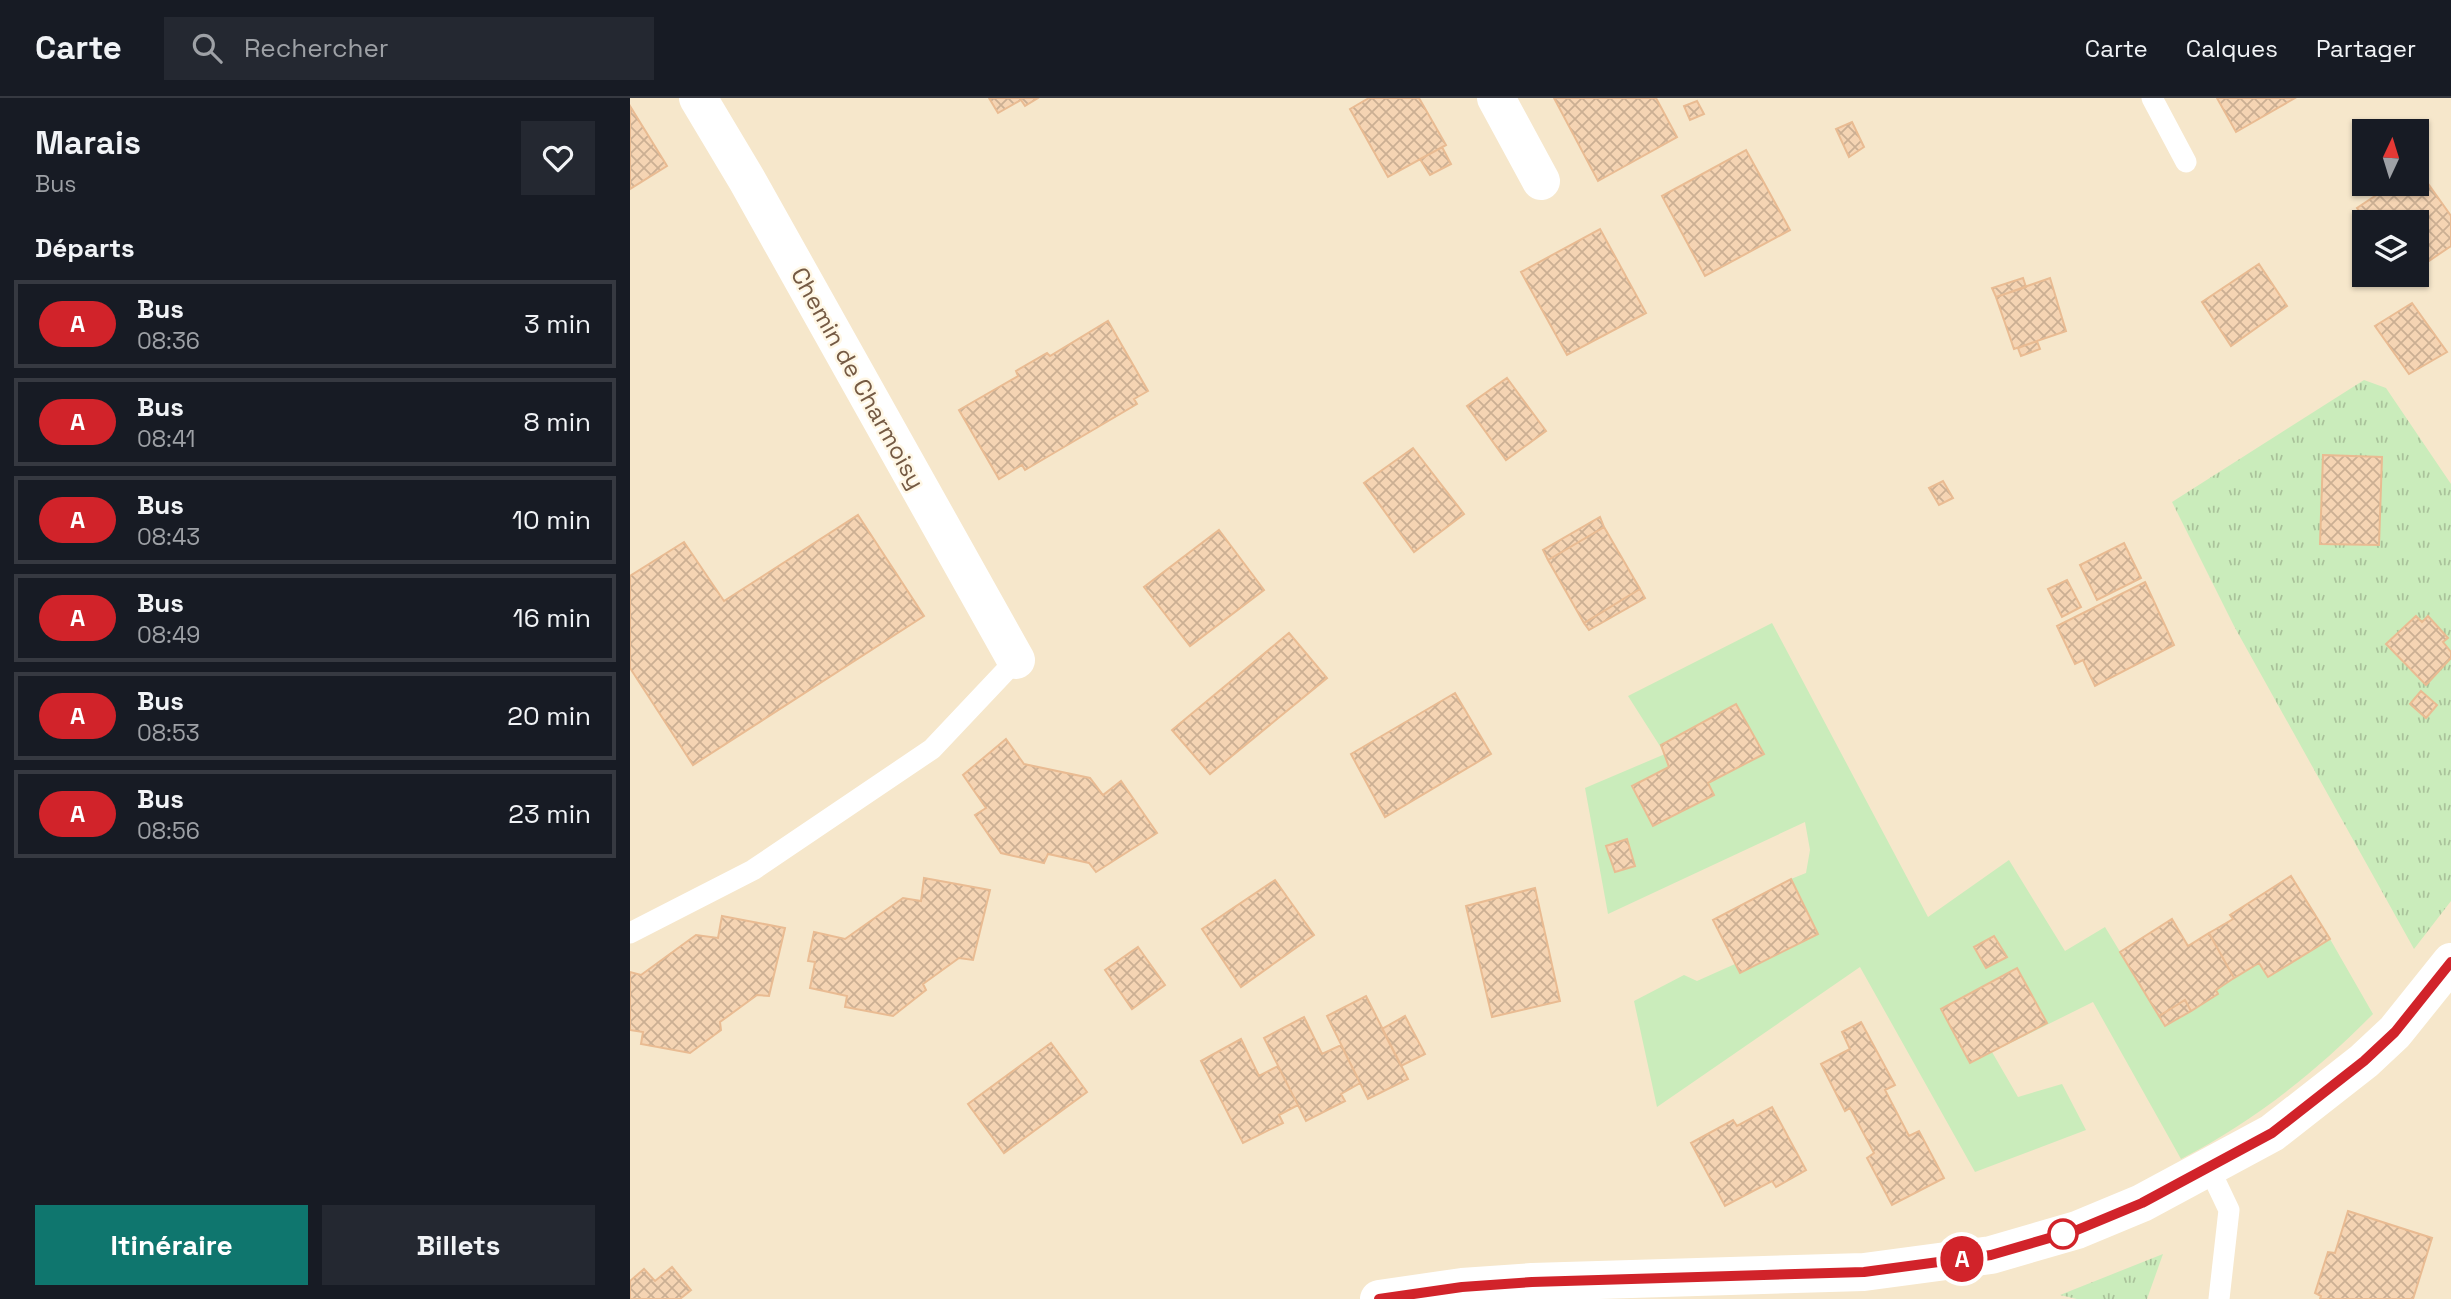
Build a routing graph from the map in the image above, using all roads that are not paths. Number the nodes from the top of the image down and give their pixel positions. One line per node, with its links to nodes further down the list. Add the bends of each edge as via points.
1 (698, 98): 6 (street, Chemin de Charmoisy)
2 (1496, 98): 5 (street)
3 (2152, 98): 4 (lane)
4 (2186, 162)
5 (1541, 181)
6 (1016, 660): 7 (lane, via 932,749 753,870)
7 (630, 933)
8 (2451, 962): 9 (street, via 2406,1019 2364,1061 2272,1133)
9 (2209, 1168): 10 (street, via 2077,1230); 12 (lane, via 2229,1210)
10 (1866, 1286): 11 (street, via 1532,1282)
11 (1379, 1299)
12 (2219, 1299)

